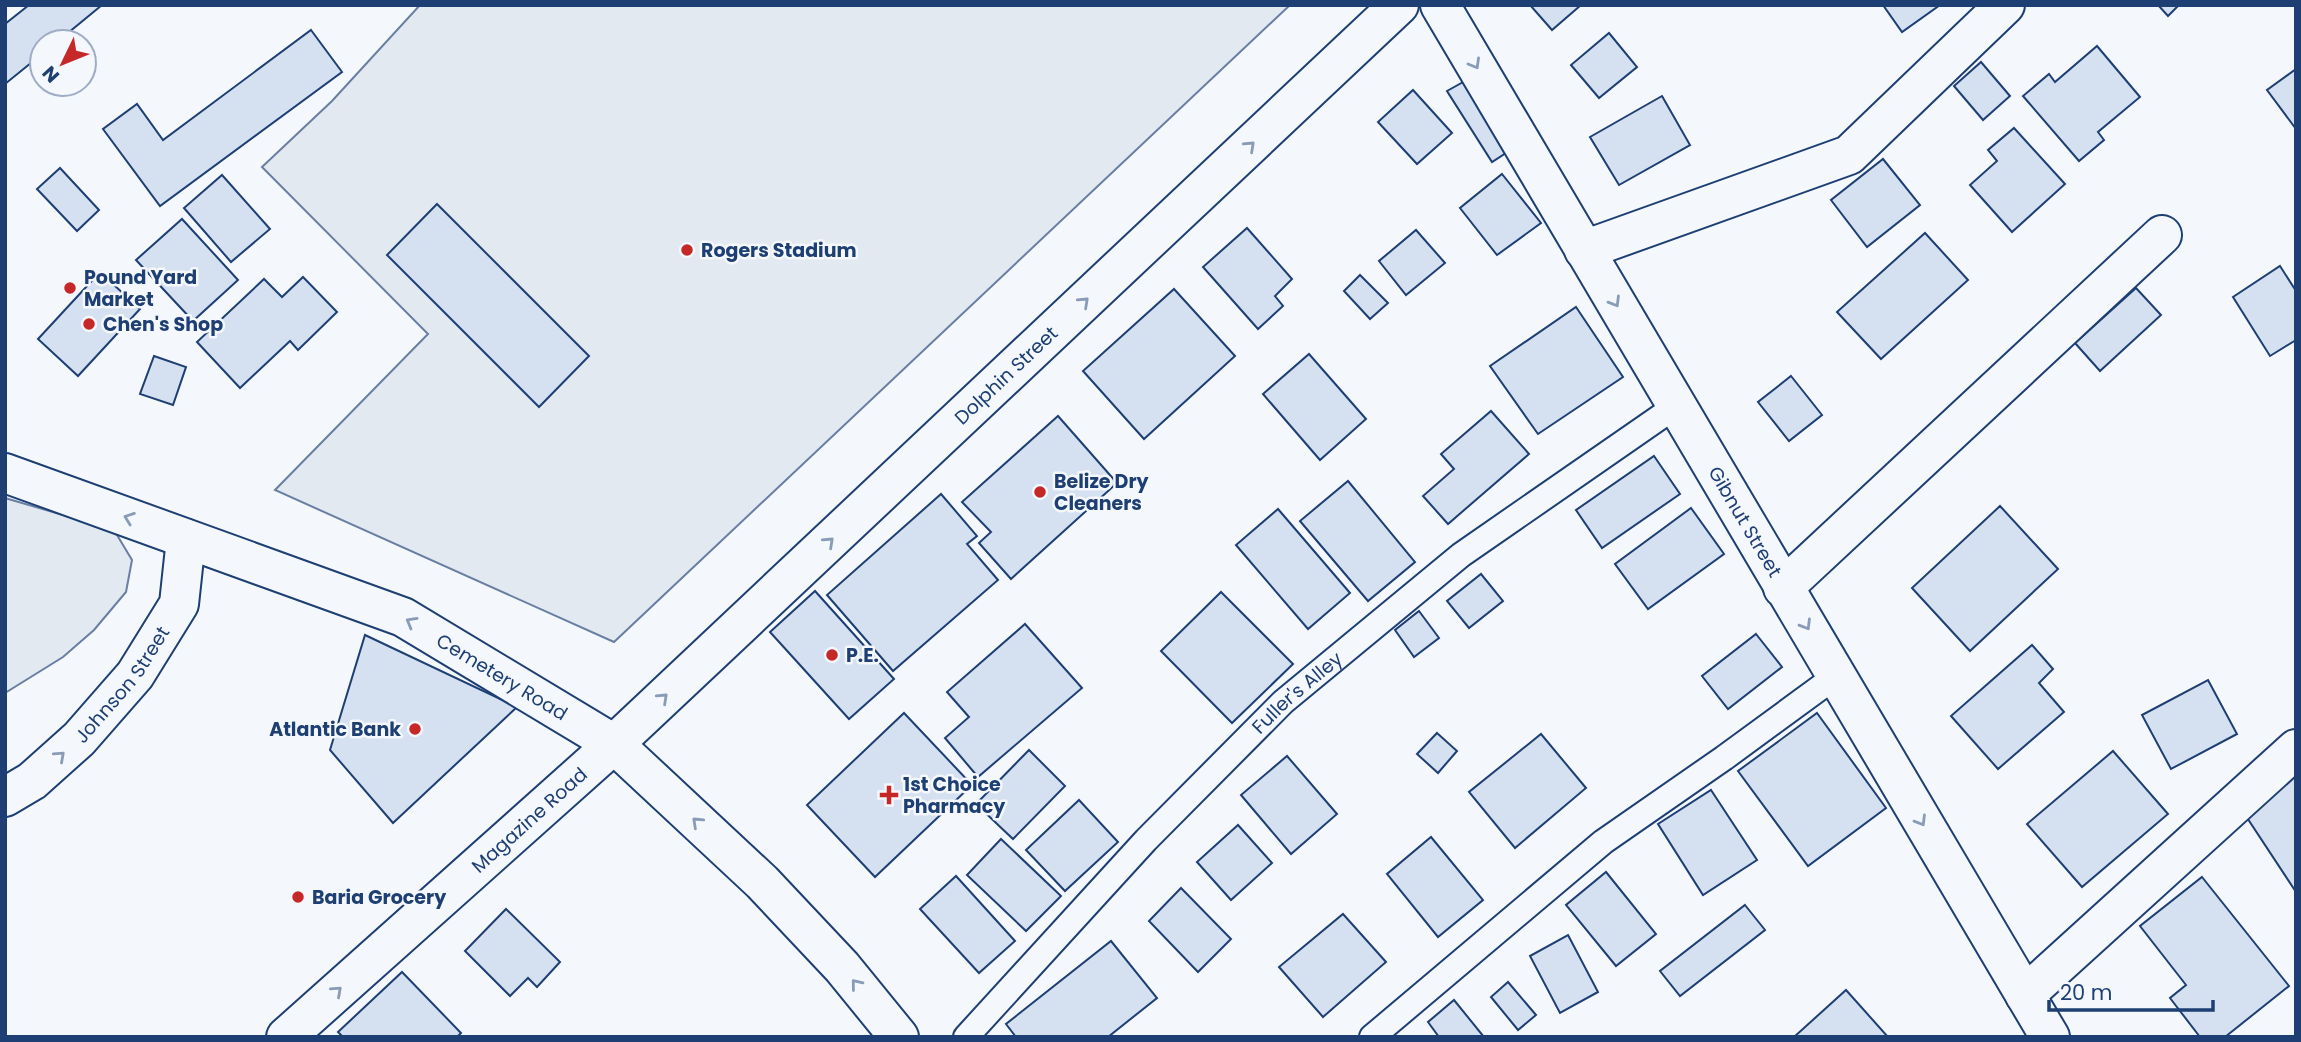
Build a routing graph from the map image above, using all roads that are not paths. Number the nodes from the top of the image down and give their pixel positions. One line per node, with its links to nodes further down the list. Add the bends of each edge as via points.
1 (1399, 5): 11 (street, Dolphin Street, one-way to 1)
2 (1440, 5): 5 (street, Gibnut Street, one-way to 5)
3 (2006, 5): 5 (street, via 1849,155)
4 (2162, 235): 9 (street)
5 (1584, 250): 6 (street, Gibnut Street, one-way to 6)
6 (1676, 406): 9 (street, Gibnut Street); 17 (lane, Fuller's Alley, via 1461,555 1283,702 1146,840)
7 (5, 473): 8 (street, Cemetery Road, one-way to 7)
8 (186, 539): 11 (street, Cemetery Road, one-way to 8, via 403,617); 13 (street, Johnson Street, one-way to 8, via 32,781 79,739 135,675 179,604)
9 (1783, 588): 10 (street, Gibnut Street, one-way to 10)
10 (1836, 676): 14 (street, Gibnut Street, one-way to 14); 18 (lane, via 1603,842)
11 (614, 744): 15 (street, Magazine Road, one-way to 11); 16 (street, Cemetery Road, one-way to 11, via 762,882)
12 (2296, 749): 14 (street)
13 (5, 797)
14 (2025, 995): 19 (street, Gibnut Street)
15 (286, 1037)
16 (900, 1037)
17 (966, 1037)
18 (1372, 1037)
19 (2050, 1037)

